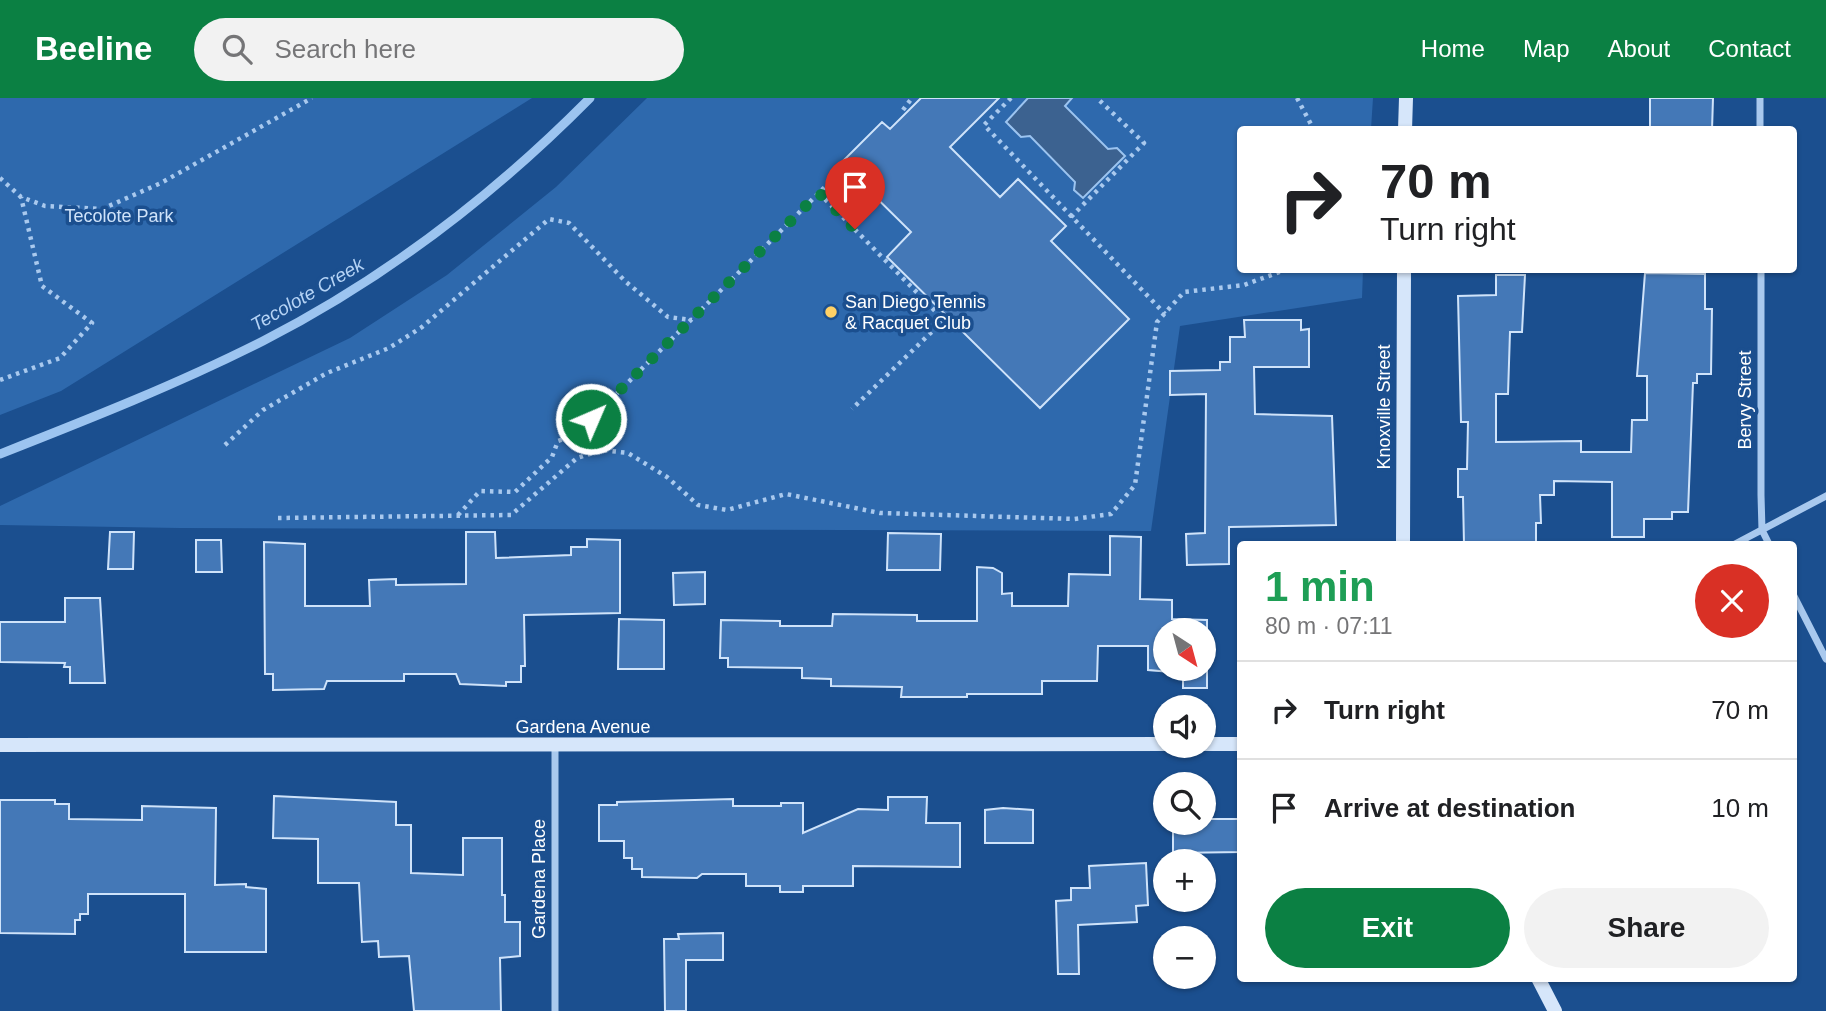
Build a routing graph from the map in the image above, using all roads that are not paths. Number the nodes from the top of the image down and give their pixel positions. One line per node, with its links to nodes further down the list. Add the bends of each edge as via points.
1 (1406, 98): 3 (street)
2 (1760, 98): 4 (street)
3 (1405, 126)
4 (1760, 126)
5 (1405, 273): 9 (street, Knoxville Street)
6 (1761, 273): 8 (street, Bervy Street)
7 (1826, 496): 8 (street)
8 (1762, 530): 10 (street); 11 (street)
9 (1403, 541)
10 (1741, 541)
11 (1768, 541)
12 (1797, 602): 13 (street)
13 (1826, 659)
14 (0, 744): 18 (street, Gardena Avenue)
15 (1153, 744): 18 (street, Gardena Avenue)
16 (1216, 744): 17 (street)
17 (1237, 744)
18 (555, 747): 20 (street, Gardena Place)
19 (1540, 982): 21 (street)
20 (555, 1011)
21 (1555, 1011)

